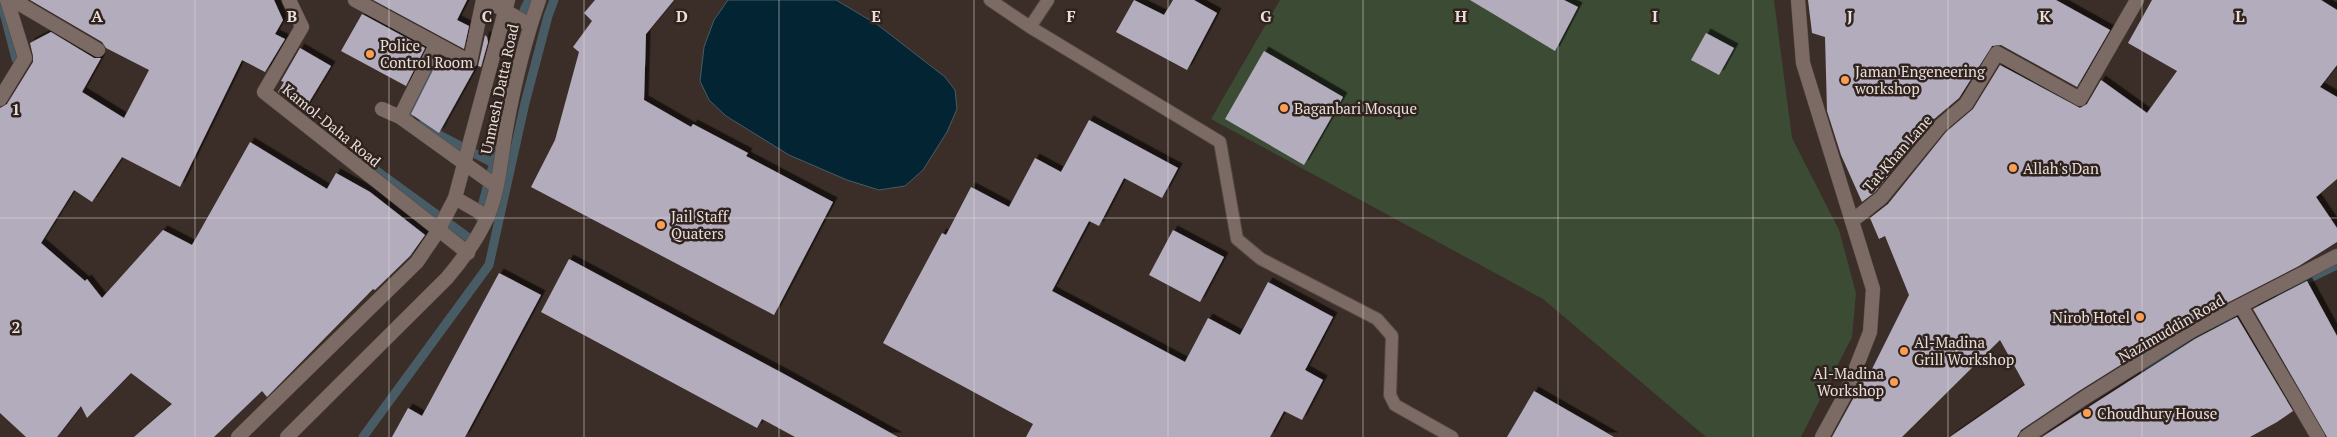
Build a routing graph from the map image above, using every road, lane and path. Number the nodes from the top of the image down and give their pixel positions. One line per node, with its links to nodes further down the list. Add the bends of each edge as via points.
1 (7, 0): 16 (street, via 24,58)
2 (13, 0): 15 (street)
3 (289, 0): 24 (street, Kamol-Daha Road, via 302,27 264,92)
4 (355, 0): 14 (street)
5 (485, 0): 11 (street); 14 (street, via 470,62)
6 (539, 0): 12 (street, Unmesh Datta Road)
7 (990, 0): 13 (lane)
8 (1048, 0): 13 (lane)
9 (1798, 0): 23 (street, via 1803,63)
10 (2137, 0): 23 (street, Tat Khan Lane, via 2080,99 1997,53 1966,104 1940,126 1882,198)
11 (506, 5): 12 (street); 19 (street)
12 (530, 25): 20 (street, Unmesh Datta Road, via 512,92)
13 (1030, 27): 30 (lane, via 1220,142 1237,239 1261,260 1377,319 1392,336 1390,395 1395,405)
14 (436, 45): 18 (street)
15 (98, 50)
16 (0, 99)
17 (382, 109): 18 (street, Unmesh Datta Road)
18 (400, 117): 19 (street, Unmesh Datta Road)
19 (464, 164): 20 (street, Unmesh Datta Road); 21 (street)
20 (496, 186): 22 (street, Unmesh Datta Road)
21 (455, 198): 22 (street); 24 (street)
22 (488, 217): 25 (street, Unmesh Datta Road)
23 (1852, 221): 31 (street, via 1873,289 1870,332 1846,393)
24 (438, 231): 25 (street, Kamol-Daha Road); 28 (street, via 417,262)
25 (468, 254): 29 (street, Unmesh Datta Road)
26 (2337, 256): 27 (street, Nazimuddin Road)
27 (2241, 306): 32 (street, Nazimuddin Road, via 2192,331); 33 (street)
28 (238, 437)
29 (287, 437)
30 (1452, 437)
31 (1822, 437)
32 (2026, 437)
33 (2318, 437)

